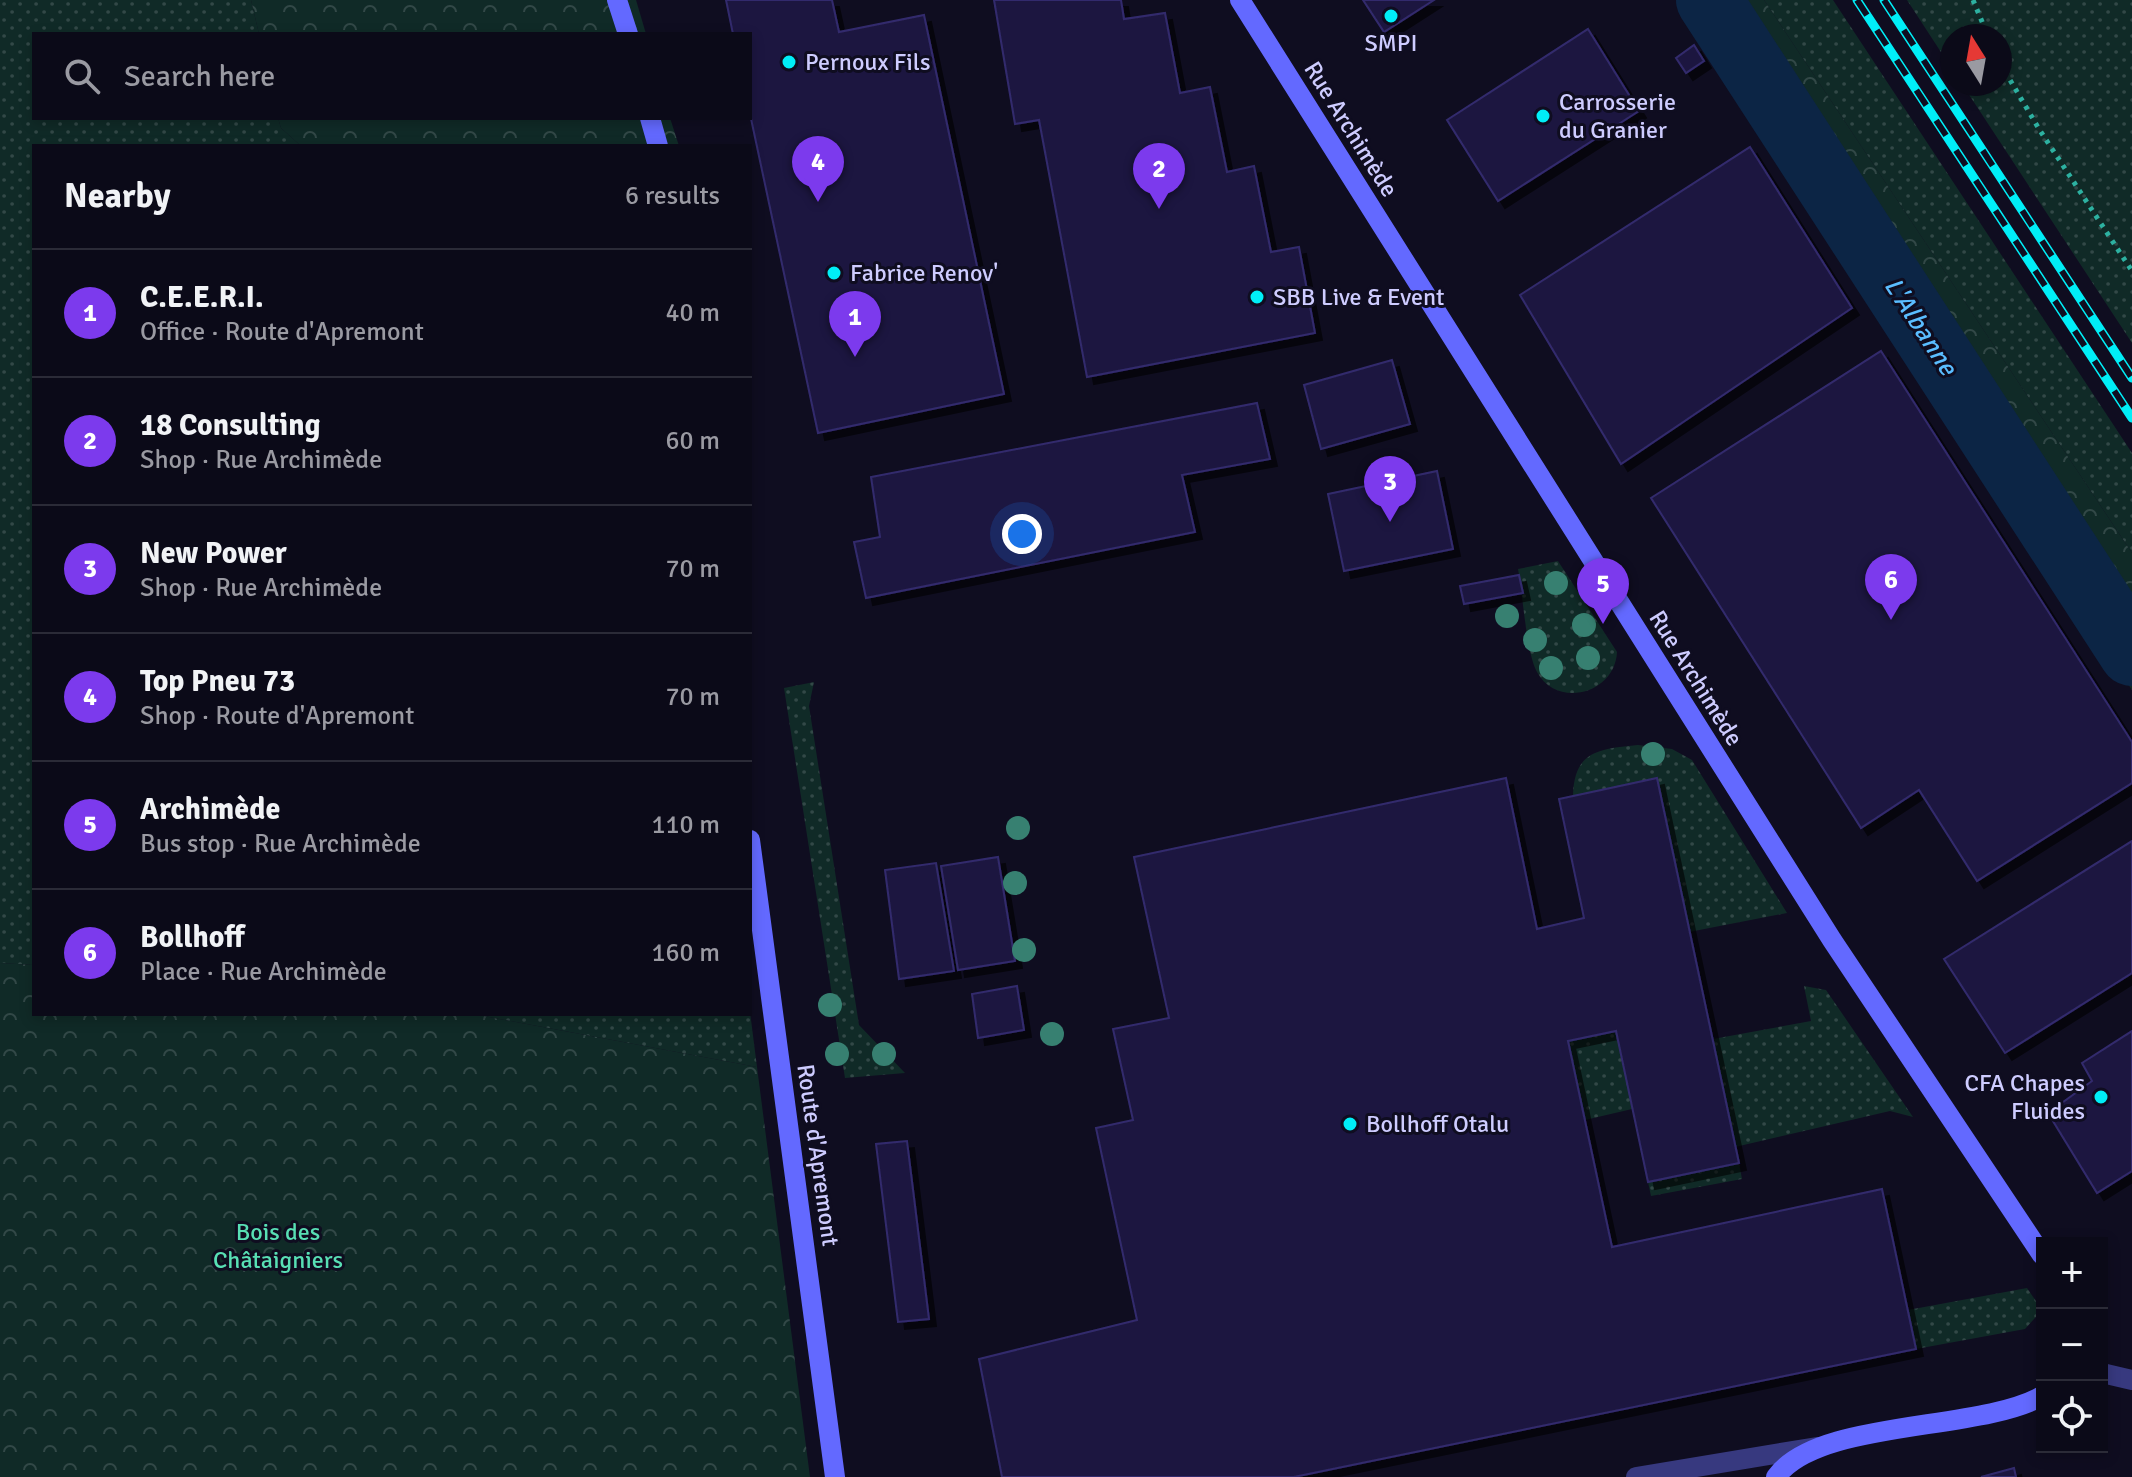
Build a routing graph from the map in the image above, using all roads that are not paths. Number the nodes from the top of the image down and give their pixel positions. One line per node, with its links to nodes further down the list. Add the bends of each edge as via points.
1 (617, 0): 3 (street)
2 (1240, 0): 7 (street, Rue Archimède, via 1832,940)
3 (627, 32)
4 (651, 120): 5 (street)
5 (657, 144)
6 (752, 855): 12 (street, Route d'Apremont)
7 (2036, 1246)
8 (2108, 1374): 9 (street)
9 (2132, 1380)
10 (2036, 1398): 11 (street, via 2007,1409)
11 (1821, 1446): 13 (street); 14 (street)
12 (835, 1477)
13 (1636, 1477)
14 (1776, 1477)

